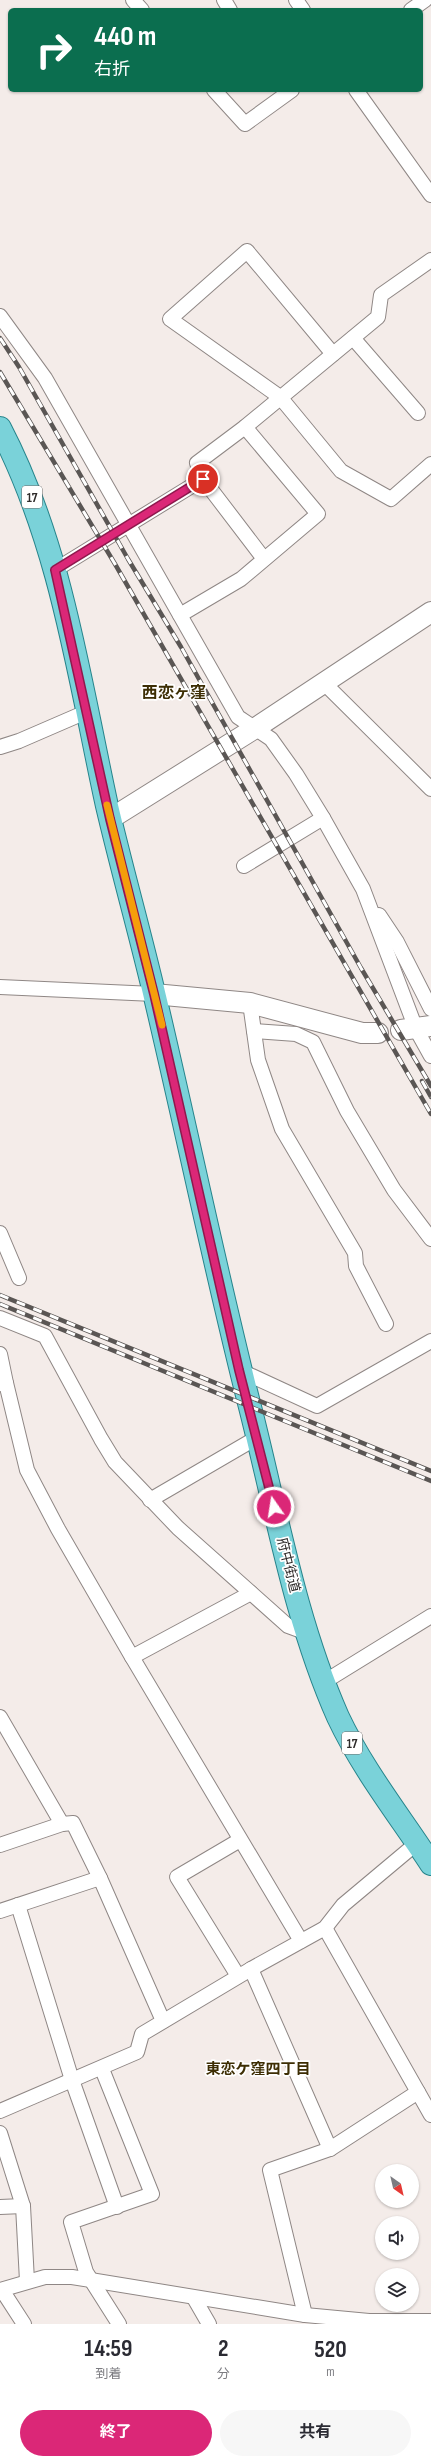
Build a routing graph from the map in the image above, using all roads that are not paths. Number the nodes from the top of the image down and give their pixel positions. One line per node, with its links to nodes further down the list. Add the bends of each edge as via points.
1 (425, 0): 2 (street)
2 (413, 8)
3 (216, 92): 4 (street, via 245,124)
4 (285, 92)
5 (357, 92): 6 (street)
6 (431, 196)
7 (431, 260): 9 (street, via 381,295 378,317)
8 (0, 316): 17 (street, via 45,378)
9 (353, 338): 10 (street); 12 (street)
10 (333, 354): 11 (street); 11 (street, via 247,251 170,319)
11 (280, 398): 13 (street); 15 (street, via 341,472 392,499)
12 (418, 413)
13 (245, 427): 16 (street, via 198,463); 18 (street, via 318,514)
14 (0, 428): 19 (main road, 府中街道 / 17, via 39,515)
15 (431, 464)
16 (203, 479): 17 (street); 18 (street)
17 (129, 526): 19 (street); 21 (street)
18 (264, 558): 21 (street, via 241,579)
19 (55, 570): 23 (main road, 府中街道 / 17)
20 (431, 612): 22 (street)
21 (180, 614): 24 (street, via 238,717)
22 (324, 683): 24 (street); 26 (street)
23 (86, 712): 25 (street); 28 (main road, 府中街道 / 17)
24 (257, 728): 27 (street, via 271,739); 28 (street)
25 (0, 747)
26 (431, 789)
27 (323, 818): 29 (street); 30 (street)
28 (110, 819): 32 (main road, 府中街道 / 17)
29 (244, 866)
30 (365, 895): 34 (street, via 397,942); 35 (street)
31 (0, 987): 32 (street)
32 (154, 994): 33 (street); 46 (main road, 府中街道 / 17)
33 (250, 1003): 36 (street); 37 (street, via 362,1033)
34 (431, 1009)
35 (416, 1028): 38 (street)
36 (254, 1031): 40 (street, via 296,1034 313,1042 347,1111 390,1184); 43 (street, via 258,1060 282,1129 355,1253 356,1266)
37 (378, 1033)
38 (431, 1056)
39 (0, 1233): 41 (street)
40 (431, 1239)
41 (19, 1278)
42 (0, 1318): 49 (street, via 45,1336 115,1462)
43 (386, 1324)
44 (431, 1341): 46 (street, via 317,1406)
45 (0, 1354): 47 (street)
46 (239, 1370): 48 (main road, 府中街道 / 17)
47 (3, 1384): 53 (street, via 27,1470 58,1529)
48 (258, 1437): 49 (street); 52 (main road, 府中街道 / 17)
49 (150, 1500): 50 (street)
50 (251, 1593): 52 (street, via 288,1626); 53 (street)
51 (431, 1616): 54 (street)
52 (307, 1633): 54 (main road, 府中街道 / 17)
53 (132, 1656): 57 (street)
54 (324, 1682): 58 (main road, 府中街道 / 17, via 341,1722 372,1777)
55 (0, 1717): 56 (street)
56 (62, 1824): 59 (street); 61 (street, via 73,1823)
57 (240, 1840): 65 (street); 67 (street, via 177,1877)
58 (417, 1843): 60 (main road, 府中街道 / 17); 64 (street, via 343,1905)
59 (0, 1845)
60 (431, 1864)
61 (100, 1878): 62 (street); 68 (street)
62 (18, 1905): 63 (street); 70 (street)
63 (0, 1911)
64 (325, 1928): 65 (street); 71 (street)
65 (301, 1941): 66 (street)
66 (251, 1969): 67 (street); 75 (street)
67 (238, 1976): 68 (street)
68 (163, 2021): 69 (street, via 142,2034 137,2052)
69 (102, 2069): 70 (street); 77 (street, via 152,2194)
70 (72, 2080): 72 (street); 77 (street)
71 (418, 2092): 73 (street); 75 (street)
72 (0, 2111)
73 (431, 2115)
74 (0, 2133): 76 (street)
75 (330, 2148): 83 (street, via 270,2170)
76 (23, 2206): 78 (street); 79 (street)
77 (117, 2207): 80 (street, via 71,2222 86,2272)
78 (0, 2208)
79 (27, 2281): 80 (street, via 45,2277 72,2277); 81 (street)
80 (92, 2282): 82 (street); 87 (street)
81 (1, 2290): 86 (street)
82 (194, 2298): 83 (street); 88 (street)
83 (305, 2316): 85 (street)
84 (431, 2321): 85 (street)
85 (370, 2323)
86 (24, 2324)
87 (119, 2324)
88 (209, 2324)

